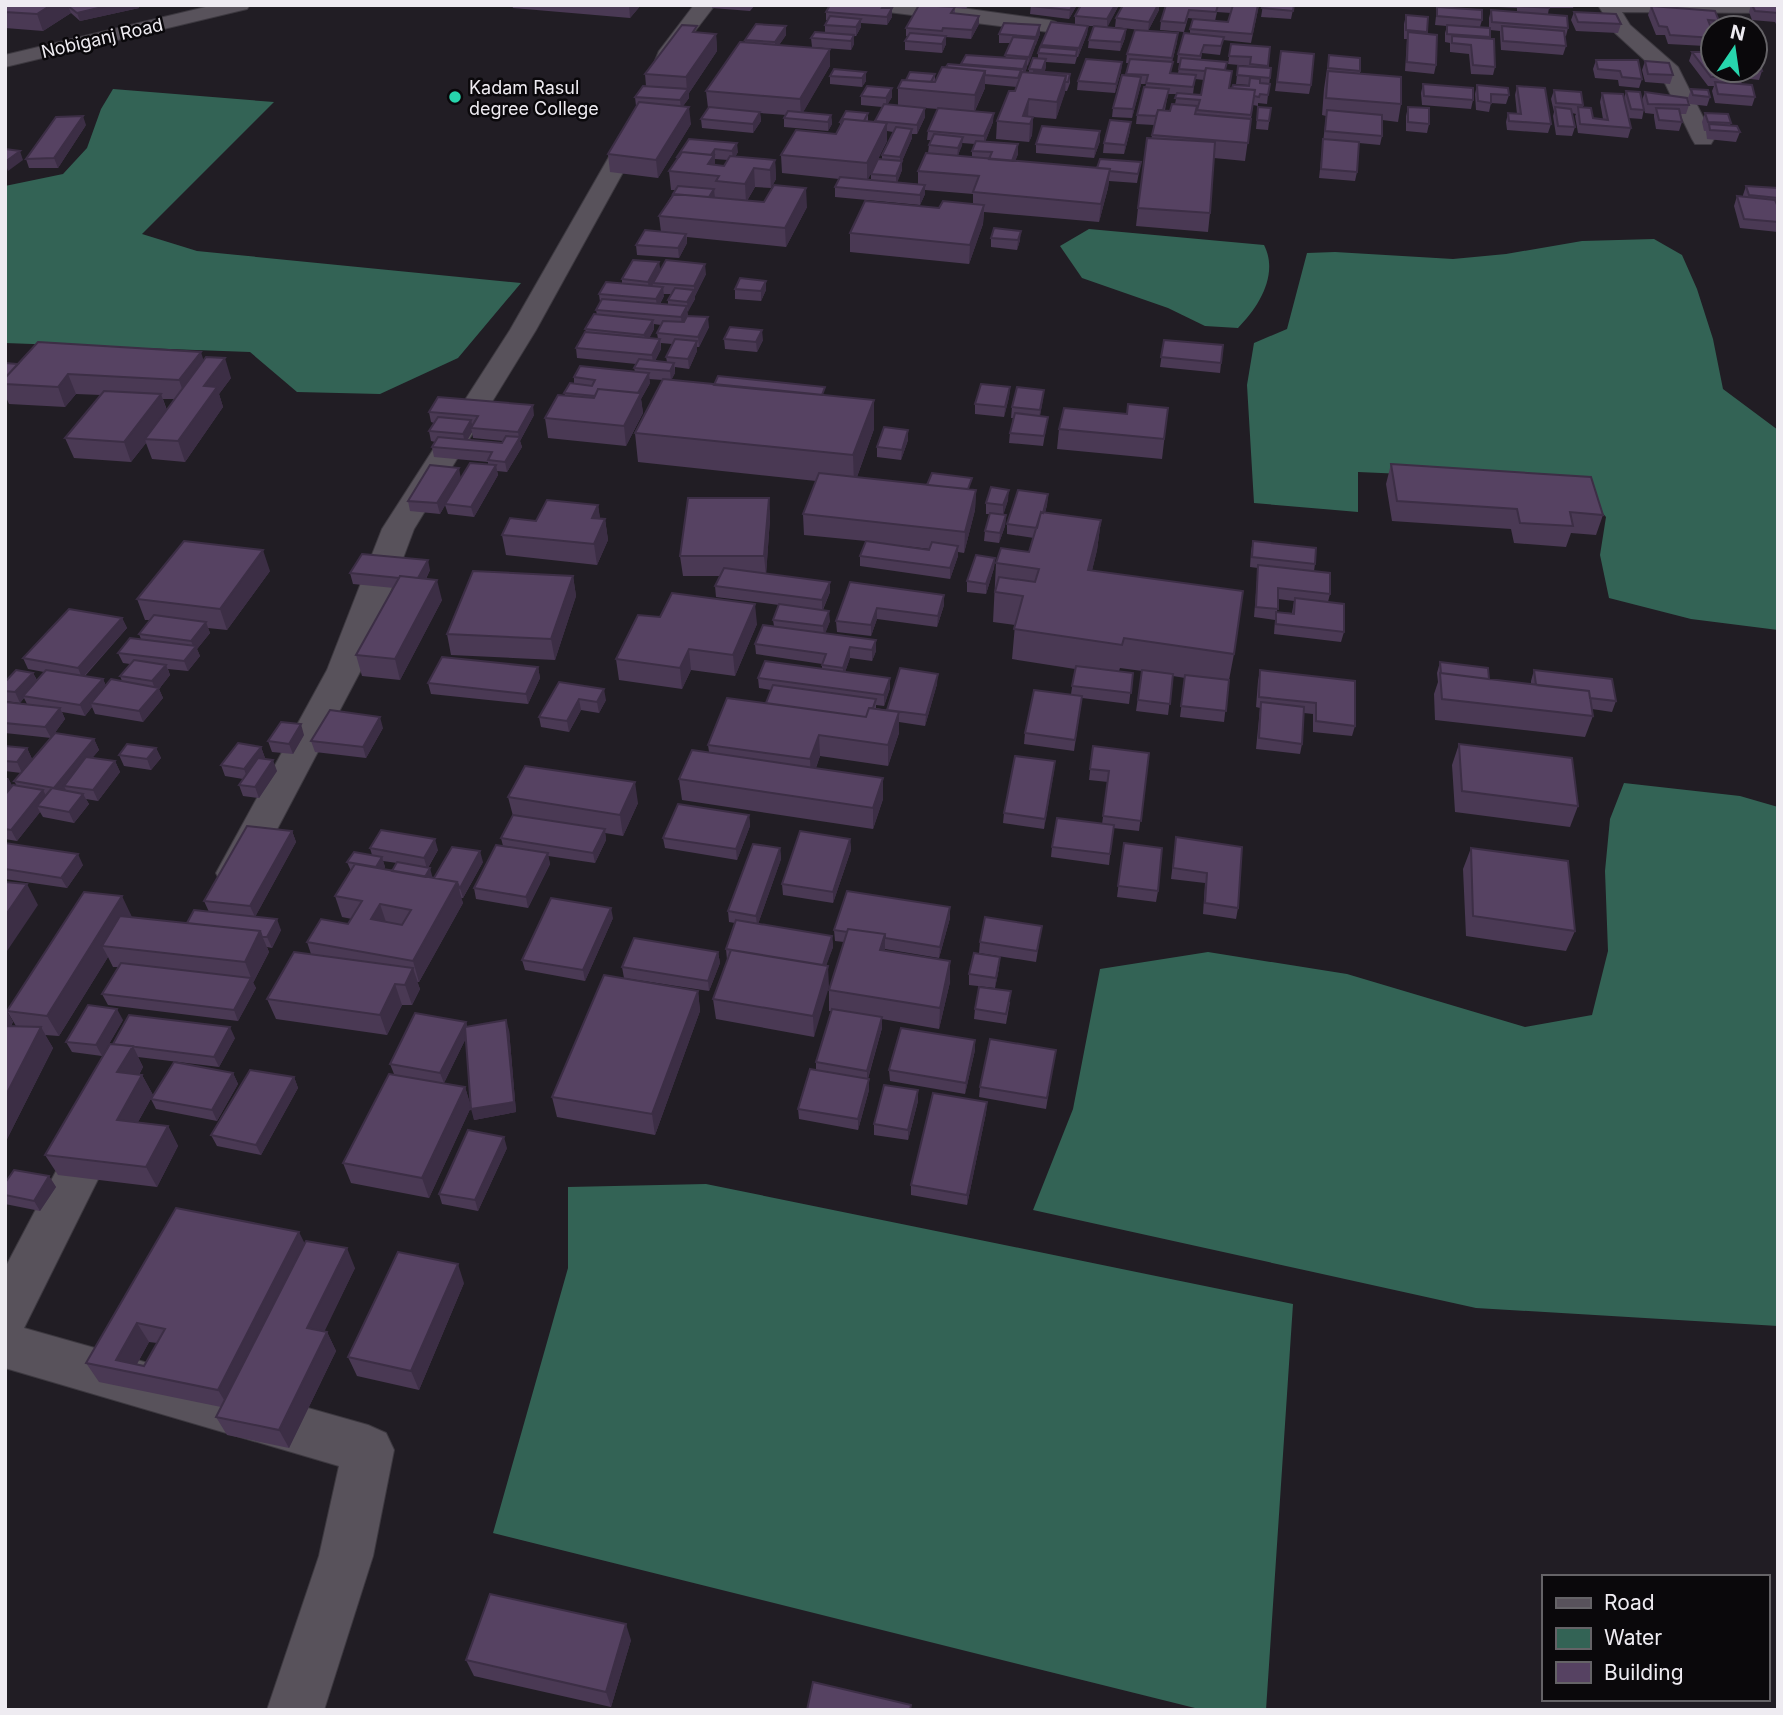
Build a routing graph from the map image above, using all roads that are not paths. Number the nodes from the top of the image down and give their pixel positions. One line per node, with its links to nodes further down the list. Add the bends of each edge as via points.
1 (168, 5): 8 (street, Nobiganj Road)
2 (240, 5): 9 (street, Nobiganj Road)
3 (705, 5): 11 (street, via 669,51 646,110 523,330 398,529 344,670)
4 (880, 5): 7 (street)
5 (1609, 6): 6 (street); 10 (street, via 1622,29 1670,72)
6 (1778, 6)
7 (1049, 26)
8 (5, 43)
9 (5, 61)
10 (1703, 139)
11 (218, 903)
12 (118, 1098): 13 (street)
13 (5, 1316)
14 (5, 1345): 15 (street, via 368,1450 346,1556)
15 (295, 1710)

